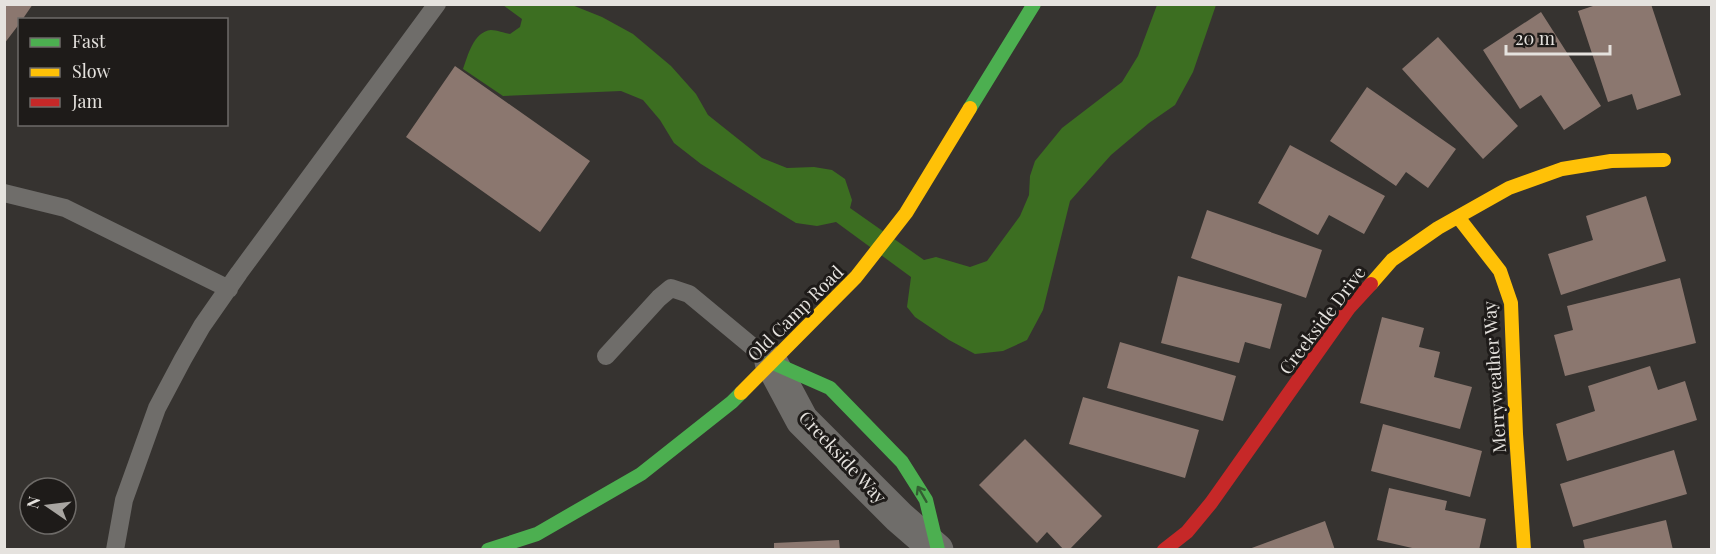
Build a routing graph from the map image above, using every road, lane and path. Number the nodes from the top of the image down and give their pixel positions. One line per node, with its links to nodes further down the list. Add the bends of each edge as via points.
1 (437, 4): 6 (lane)
2 (1034, 4): 8 (street, Old Camp Road, via 906,213 856,277)
3 (1664, 160): 5 (street, Creekside Drive, via 1611,160 1562,169 1509,188)
4 (4, 193): 6 (lane, via 65,208)
5 (1458, 216): 12 (street, Creekside Drive, via 1392,260 1349,308 1211,503 1187,532); 13 (street, Merryweather Way, via 1500,271 1511,303)
6 (229, 289): 9 (lane, via 202,326 157,408 124,500)
7 (606, 356): 8 (lane, via 671,288 688,294)
8 (771, 362): 10 (street, Old Camp Road, via 732,402 641,474 537,534); 11 (street, Creekside Way, via 802,420 899,517)
9 (115, 549)
10 (488, 549)
11 (938, 549)
12 (1164, 549)
13 (1524, 549)

